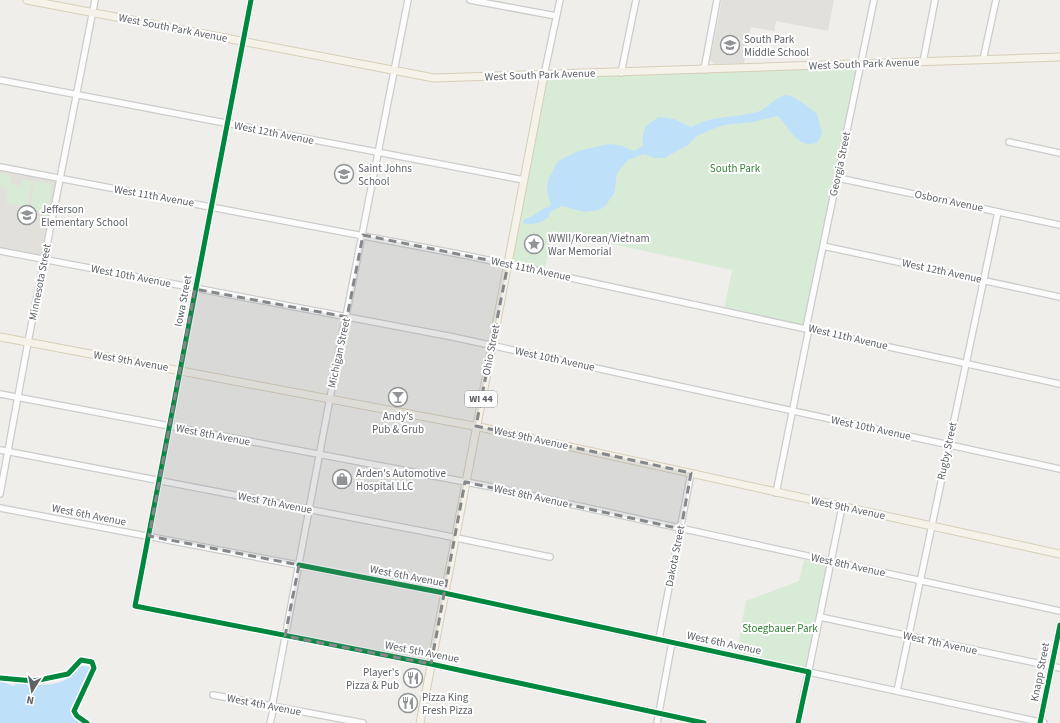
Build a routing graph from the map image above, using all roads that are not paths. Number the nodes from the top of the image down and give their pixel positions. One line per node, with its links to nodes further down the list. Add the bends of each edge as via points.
1 (27, 0): 12 (main road, West South Park Avenue)
2 (95, 0): 12 (street, Minnesota Street)
3 (251, 0): 14 (street, Iowa Street)
4 (408, 0): 19 (street, Michigan Street)
5 (470, 0): 13 (street)
6 (560, 0): 13 (street, Ohio Street)
7 (636, 0): 21 (street)
8 (717, 0): 20 (street)
9 (874, 0): 18 (street, Georgia Street)
10 (935, 0): 17 (street)
11 (996, 0): 16 (street)
12 (92, 12): 14 (main road, West South Park Avenue); 24 (street, Minnesota Street)
13 (556, 16): 22 (street, Ohio Street)
14 (243, 41): 19 (main road, West South Park Avenue); 25 (street, Iowa Street)
15 (1060, 57): 16 (main road, West South Park Avenue)
16 (983, 60): 17 (main road, West South Park Avenue)
17 (923, 62): 18 (main road, West South Park Avenue)
18 (862, 64): 20 (main road, West South Park Avenue); 30 (street, Georgia Street)
19 (394, 70): 22 (main road, West South Park Avenue, via 440,78); 27 (street, Michigan Street)
20 (704, 70): 21 (main road, West South Park Avenue)
21 (622, 73): 22 (main road, West South Park Avenue)
22 (544, 75): 32 (main road, Ohio Street / WI 44)
23 (0, 80): 24 (street, West 12th Avenue)
24 (76, 95): 25 (street, West 12th Avenue); 31 (street, Minnesota Street)
25 (226, 124): 27 (street, West 12th Avenue); 33 (street, Iowa Street)
26 (1009, 142): 28 (street)
27 (379, 153): 32 (street, West 12th Avenue); 36 (street, Michigan Street)
28 (1060, 153)
29 (0, 167): 31 (street, West 11th Avenue)
30 (838, 178): 34 (street, Osborn Avenue); 37 (street, Georgia Street)
31 (60, 179): 33 (street, West 11th Avenue); 39 (street, Minnesota Street)
32 (524, 180): 40 (main road, Ohio Street / WI 44)
33 (212, 206): 36 (street, West 11th Avenue); 42 (street, Iowa Street)
34 (998, 212): 35 (street, Osborn Avenue); 41 (street, Rugby Street)
35 (1060, 225)
36 (363, 235): 40 (street, West 11th Avenue); 44 (street, Michigan Street)
37 (823, 246): 41 (street, West 12th Avenue); 45 (street, Georgia Street)
38 (0, 251): 39 (street, West 10th Avenue)
39 (45, 260): 42 (street, West 10th Avenue); 47 (street, Minnesota Street)
40 (508, 264): 45 (street, West 11th Avenue); 48 (main road, Ohio Street / WI 44)
41 (982, 280): 43 (street, West 12th Avenue); 49 (street, Rugby Street)
42 (195, 289): 44 (street, West 10th Avenue); 50 (street, Iowa Street)
43 (1060, 297)
44 (346, 317): 48 (street, West 10th Avenue); 54 (street, Michigan Street)
45 (808, 328): 49 (street, West 11th Avenue); 55 (street, Georgia Street)
46 (0, 337): 47 (main road, West 9th Avenue)
47 (28, 342): 50 (main road, West 9th Avenue); 53 (street, Minnesota Street)
48 (492, 346): 55 (street, West 10th Avenue); 56 (main road, Ohio Street / WI 44)
49 (966, 364): 51 (street, West 11th Avenue); 58 (street, Rugby Street)
50 (180, 370): 54 (main road, West 9th Avenue); 57 (street, Iowa Street)
51 (1060, 384)
52 (0, 394): 53 (street, West 8th Avenue)
53 (18, 398): 57 (street, West 8th Avenue); 60 (street, Minnesota Street)
54 (330, 398): 56 (main road, West 9th Avenue); 61 (street, Michigan Street)
55 (793, 411): 58 (street, West 10th Avenue); 66 (street, Georgia Street)
56 (476, 426): 63 (main road, West 9th Avenue); 65 (main road, Ohio Street / WI 44)
57 (170, 427): 61 (street, West 8th Avenue); 64 (street, Iowa Street)
58 (948, 444): 62 (street, West 10th Avenue); 71 (street, Rugby Street)
59 (0, 450): 60 (street, West 7th Avenue)
60 (8, 452): 64 (street, West 7th Avenue); 67 (street, Minnesota Street)
61 (320, 455): 65 (street, West 8th Avenue); 70 (street, Michigan Street)
62 (1060, 469)
63 (691, 473): 66 (main road, West 9th Avenue); 72 (street, Dakota Street)
64 (160, 481): 70 (street, West 7th Avenue); 73 (street, Iowa Street)
65 (465, 482): 72 (street, West 8th Avenue); 74 (main road, Ohio Street / WI 44)
66 (776, 493): 68 (main road, West 9th Avenue)
67 (0, 494)
68 (842, 507): 71 (main road, West 9th Avenue); 77 (street)
69 (0, 508): 73 (street, West 6th Avenue)
70 (310, 510): 74 (street, West 7th Avenue); 78 (street, Michigan Street)
71 (931, 526): 75 (main road, West 9th Avenue); 79 (street, Rugby Street)
72 (681, 528): 77 (street, West 8th Avenue); 87 (street, Dakota Street)
73 (149, 536): 78 (street, West 6th Avenue); 81 (street, Iowa Street)
74 (455, 538): 76 (street, West 7th Avenue); 80 (main road, Ohio Street / WI 44)
75 (1060, 554)
76 (550, 557)
77 (830, 562): 79 (street, West 8th Avenue); 83 (street)
78 (299, 565): 80 (street, West 6th Avenue); 85 (street, Michigan Street)
79 (920, 581): 82 (street, West 8th Avenue); 86 (street, Rugby Street)
80 (444, 593): 87 (street, West 6th Avenue); 89 (main road, Ohio Street / WI 44)
81 (135, 606): 85 (street, West 5th Avenue)
82 (1060, 612)
83 (820, 617): 86 (street, West 7th Avenue); 92 (street)
84 (1060, 625): 90 (street, Knapp Street)
85 (285, 636): 89 (street, West 5th Avenue); 95 (street, Michigan Street)
86 (909, 636): 90 (street, West 7th Avenue); 93 (street, Rugby Street)
87 (659, 639): 88 (street, West 6th Avenue)
88 (672, 642): 92 (street, West 6th Avenue); 96 (street)
89 (431, 664): 96 (street, West 5th Avenue); 99 (main road, Ohio Street / WI 44)
90 (1052, 667): 91 (street, West 7th Avenue); 103 (street, Knapp Street)
91 (1060, 668)
92 (809, 672): 93 (street, West 6th Avenue); 102 (street)
93 (897, 691): 103 (street, West 6th Avenue)
94 (214, 694): 95 (street, West 4th Avenue)
95 (273, 707): 97 (street, Michigan Street); 98 (street, West 4th Avenue)
96 (659, 713): 100 (street); 101 (street, West 5th Avenue)
97 (270, 723)
98 (362, 723)
99 (420, 723)
100 (657, 723)
101 (704, 723)
102 (798, 723)
103 (1042, 723)

